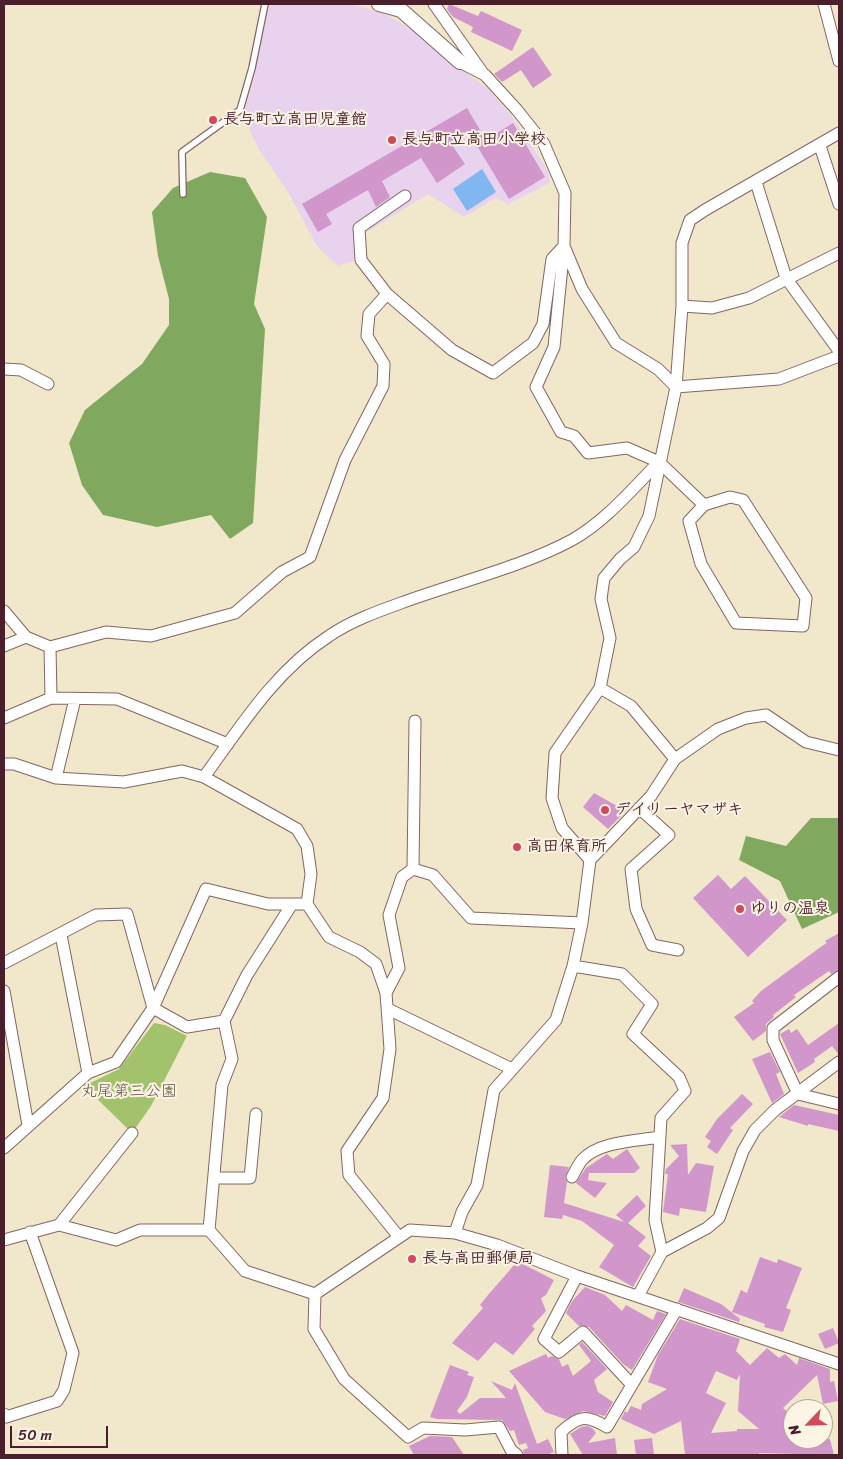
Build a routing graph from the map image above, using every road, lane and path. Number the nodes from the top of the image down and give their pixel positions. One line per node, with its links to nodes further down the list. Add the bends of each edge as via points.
1 (265, 4): 11 (lane, via 240,110 182,152)
2 (380, 4): 6 (street, via 401,10)
3 (434, 4): 7 (street)
4 (824, 4): 5 (street)
5 (839, 61)
6 (460, 62): 7 (street)
7 (485, 75): 14 (street, via 544,144 565,193)
8 (839, 133): 9 (street)
9 (820, 146): 10 (street); 13 (street)
10 (756, 182): 16 (street); 18 (street, via 690,220 682,243)
11 (183, 194)
12 (405, 196): 17 (street, via 359,228 361,260)
13 (839, 204)
14 (564, 246): 17 (street, via 552,259 543,324 533,343 493,373 452,350); 23 (street, via 582,288 616,343 658,369); 24 (street, via 554,347 536,387 561,432 574,436 588,453 627,448)
15 (839, 253): 16 (street)
16 (786, 278): 18 (street, via 749,298 712,308); 19 (street)
17 (387, 294): 29 (street, via 369,314 367,336 384,364 384,386 345,460 310,557 282,572 236,613 151,636 106,632)
18 (682, 306): 23 (street)
19 (839, 351)
20 (839, 356): 23 (street, via 779,379)
21 (4, 369): 22 (street, via 21,370)
22 (48, 384)
23 (676, 387): 24 (street)
24 (659, 462): 25 (street); 30 (street, via 649,516 634,547 604,578 601,599 610,638); 35 (street, via 595,526 571,540 537,556 368,615 330,634 302,655 274,685 244,719)
25 (704, 505): 25 (street, via 690,521 701,564 736,623 804,626 806,598 742,500 730,497)
26 (4, 610): 27 (street)
27 (26, 637): 28 (street); 29 (street)
28 (4, 646)
29 (50, 647): 31 (street)
30 (600, 688): 37 (street, via 631,706); 42 (street, via 555,753 552,798 562,828)
31 (51, 698): 32 (street); 33 (street)
32 (75, 699): 35 (street, via 117,699); 40 (street)
33 (4, 718)
34 (415, 721): 43 (street)
35 (228, 744): 39 (street)
36 (839, 750): 37 (street, via 806,742 766,715 746,718 718,729)
37 (675, 759): 41 (street)
38 (4, 764): 40 (street, via 14,764)
39 (204, 777): 40 (street, via 182,771 124,782); 45 (street, via 297,829 307,846 311,874)
40 (56, 778)
41 (640, 808): 42 (street); 48 (street, via 669,835 631,869 636,910 652,944)
42 (590, 860): 46 (street)
43 (413, 869): 46 (street, via 433,876 471,918); 53 (street, via 402,877 389,915 399,968)
44 (292, 904): 45 (street); 54 (street, via 268,904 206,889); 56 (street)
45 (307, 904): 53 (street, via 329,937 376,964)
46 (582, 923): 50 (street)
47 (61, 935): 49 (street); 54 (street, via 96,915 127,914); 59 (street)
48 (678, 950)
49 (4, 963)
50 (573, 966): 58 (street, via 556,1020); 65 (street, via 622,974 652,1004 633,1034 679,1077 685,1091 661,1118)
51 (839, 978): 60 (street, via 773,1028 773,1040)
52 (4, 991): 63 (street)
53 (386, 993): 55 (street)
54 (153, 1008): 56 (street, via 186,1027); 59 (street, via 116,1062)
55 (388, 1009): 58 (street); 73 (street, via 390,1049 383,1098 347,1151 349,1176)
56 (224, 1021): 68 (street, via 232,1059 222,1084)
57 (839, 1062): 60 (street)
58 (512, 1069): 72 (street, via 494,1090 477,1185)
59 (88, 1073): 63 (street)
60 (798, 1094): 61 (street); 75 (street, via 755,1130 743,1151 720,1218)
61 (839, 1104)
62 (256, 1114): 68 (street, via 250,1178)
63 (28, 1125): 66 (street)
64 (132, 1132): 69 (street)
65 (660, 1138): 67 (street, via 632,1141 595,1151 582,1160); 75 (street, via 655,1220)
66 (4, 1148)
67 (572, 1177)
68 (214, 1178): 70 (street)
69 (60, 1225): 70 (street, via 116,1240 140,1230); 71 (street)
70 (209, 1230): 77 (street, via 245,1271)
71 (30, 1232): 74 (street); 82 (street, via 72,1353 64,1390 57,1401 6,1417)
72 (455, 1233): 73 (street, via 410,1230); 76 (street, via 497,1245)
73 (399, 1237): 77 (street)
74 (4, 1240)
75 (662, 1252): 78 (street)
76 (577, 1276): 78 (street); 81 (street, via 544,1339 559,1352 583,1332)
77 (315, 1294): 83 (street, via 314,1329 344,1379 408,1437 423,1428 465,1430 499,1427)
78 (638, 1296): 79 (street)
79 (677, 1309): 80 (street); 81 (street)
80 (839, 1364)
81 (632, 1386): 84 (street, via 607,1427 592,1418 574,1420 562,1432)
82 (4, 1414)
83 (517, 1455)
84 (562, 1455)

